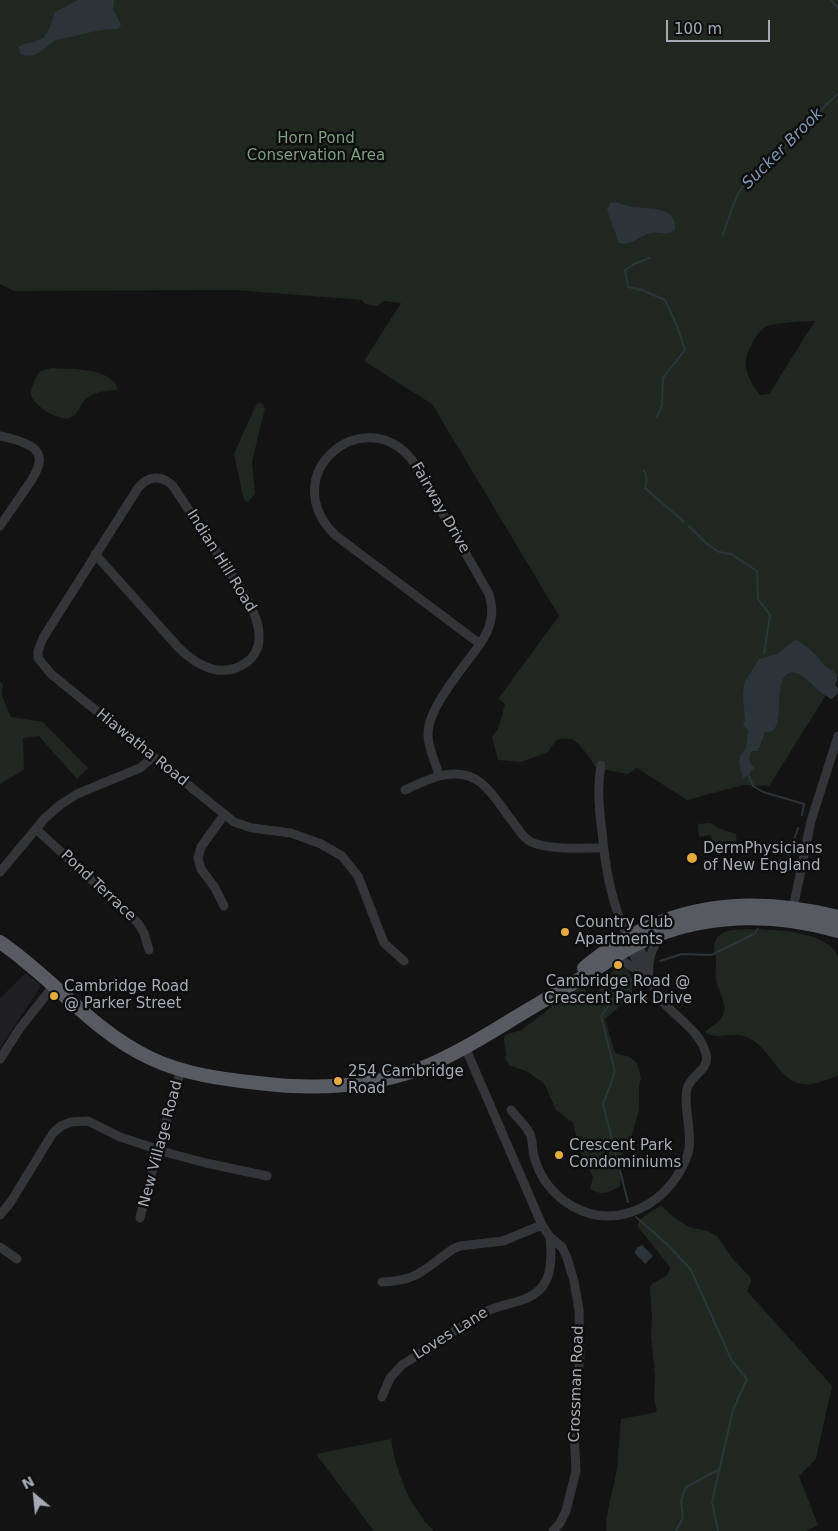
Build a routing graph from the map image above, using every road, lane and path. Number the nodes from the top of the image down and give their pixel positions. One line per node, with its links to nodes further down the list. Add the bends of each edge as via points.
1 (0, 436): 3 (street, via 33,448 39,455 40,464)
2 (156, 477): 4 (street, Hiawatha Road, via 146,480 138,488); 4 (street, Indian Hill Road, via 173,486 249,602 259,634 259,645 254,655 239,667 224,671 212,670 193,661)
3 (0, 526)
4 (96, 554): 7 (street, Hiawatha Road, via 43,638 38,658 51,674)
5 (480, 644): 5 (street, Fairway Drive, via 326,526 316,506 315,485 322,463 334,450 352,440 377,439 396,445 412,460 488,594 492,608 491,623); 9 (street, Fairway Drive, via 429,720 428,739)
6 (838, 736): 16 (street, via 811,821)
7 (153, 756): 11 (street, Hiawatha Road); 12 (street, via 141,767 68,799)
8 (601, 765): 13 (street, via 598,794)
9 (439, 776): 10 (street); 13 (street, via 462,774 480,782 531,842)
10 (405, 790)
11 (224, 815): 15 (street, via 202,845 198,858 200,867); 23 (street, Hiawatha Road, via 245,827 299,835 342,856 362,884 384,943)
12 (36, 829): 14 (street); 22 (street, Pond Terrace, via 138,924)
13 (603, 848): 21 (street, via 611,892)
14 (0, 872)
15 (224, 906)
16 (793, 909): 17 (highway); 21 (highway, via 752,906 706,909 654,924)
17 (838, 917)
18 (682, 927): 19 (highway, via 720,920 762,918); 21 (highway); 25 (street, via 657,941 650,956)
19 (838, 931)
20 (0, 942): 26 (highway)
21 (631, 942): 24 (highway); 25 (street, via 637,961); 27 (highway, via 596,958)
22 (149, 950)
23 (404, 962)
24 (604, 964): 25 (street, via 624,962); 27 (highway)
25 (649, 973): 31 (street, via 655,990 697,1035 707,1057 704,1067 687,1090 689,1149 680,1172 667,1190 645,1206 622,1215 600,1216 572,1206 540,1173 529,1132)
26 (54, 985): 29 (street); 30 (highway, via 124,1043 149,1058)
27 (555, 993): 28 (highway)
28 (465, 1047): 30 (highway, via 410,1072 337,1087 269,1085); 36 (street, Crossman Road)
29 (0, 1059)
30 (181, 1070): 32 (street, New Village Road)
31 (511, 1110)
32 (158, 1150): 33 (street); 34 (street, via 120,1137 88,1121 67,1123 51,1136); 35 (street, New Village Road)
33 (268, 1176)
34 (0, 1215)
35 (140, 1218)
36 (542, 1224): 37 (street, Crossman Road); 40 (street, via 503,1241 460,1246 415,1276)
37 (550, 1237): 41 (street, Loves Lane, via 549,1272 541,1289 524,1300 488,1310 406,1362 390,1378); 42 (street, Crossman Road, via 563,1249 570,1265 579,1310 580,1354 574,1431 576,1471 563,1518)
38 (0, 1247): 39 (street)
39 (17, 1259)
40 (382, 1282)
41 (382, 1397)
42 (553, 1531)

